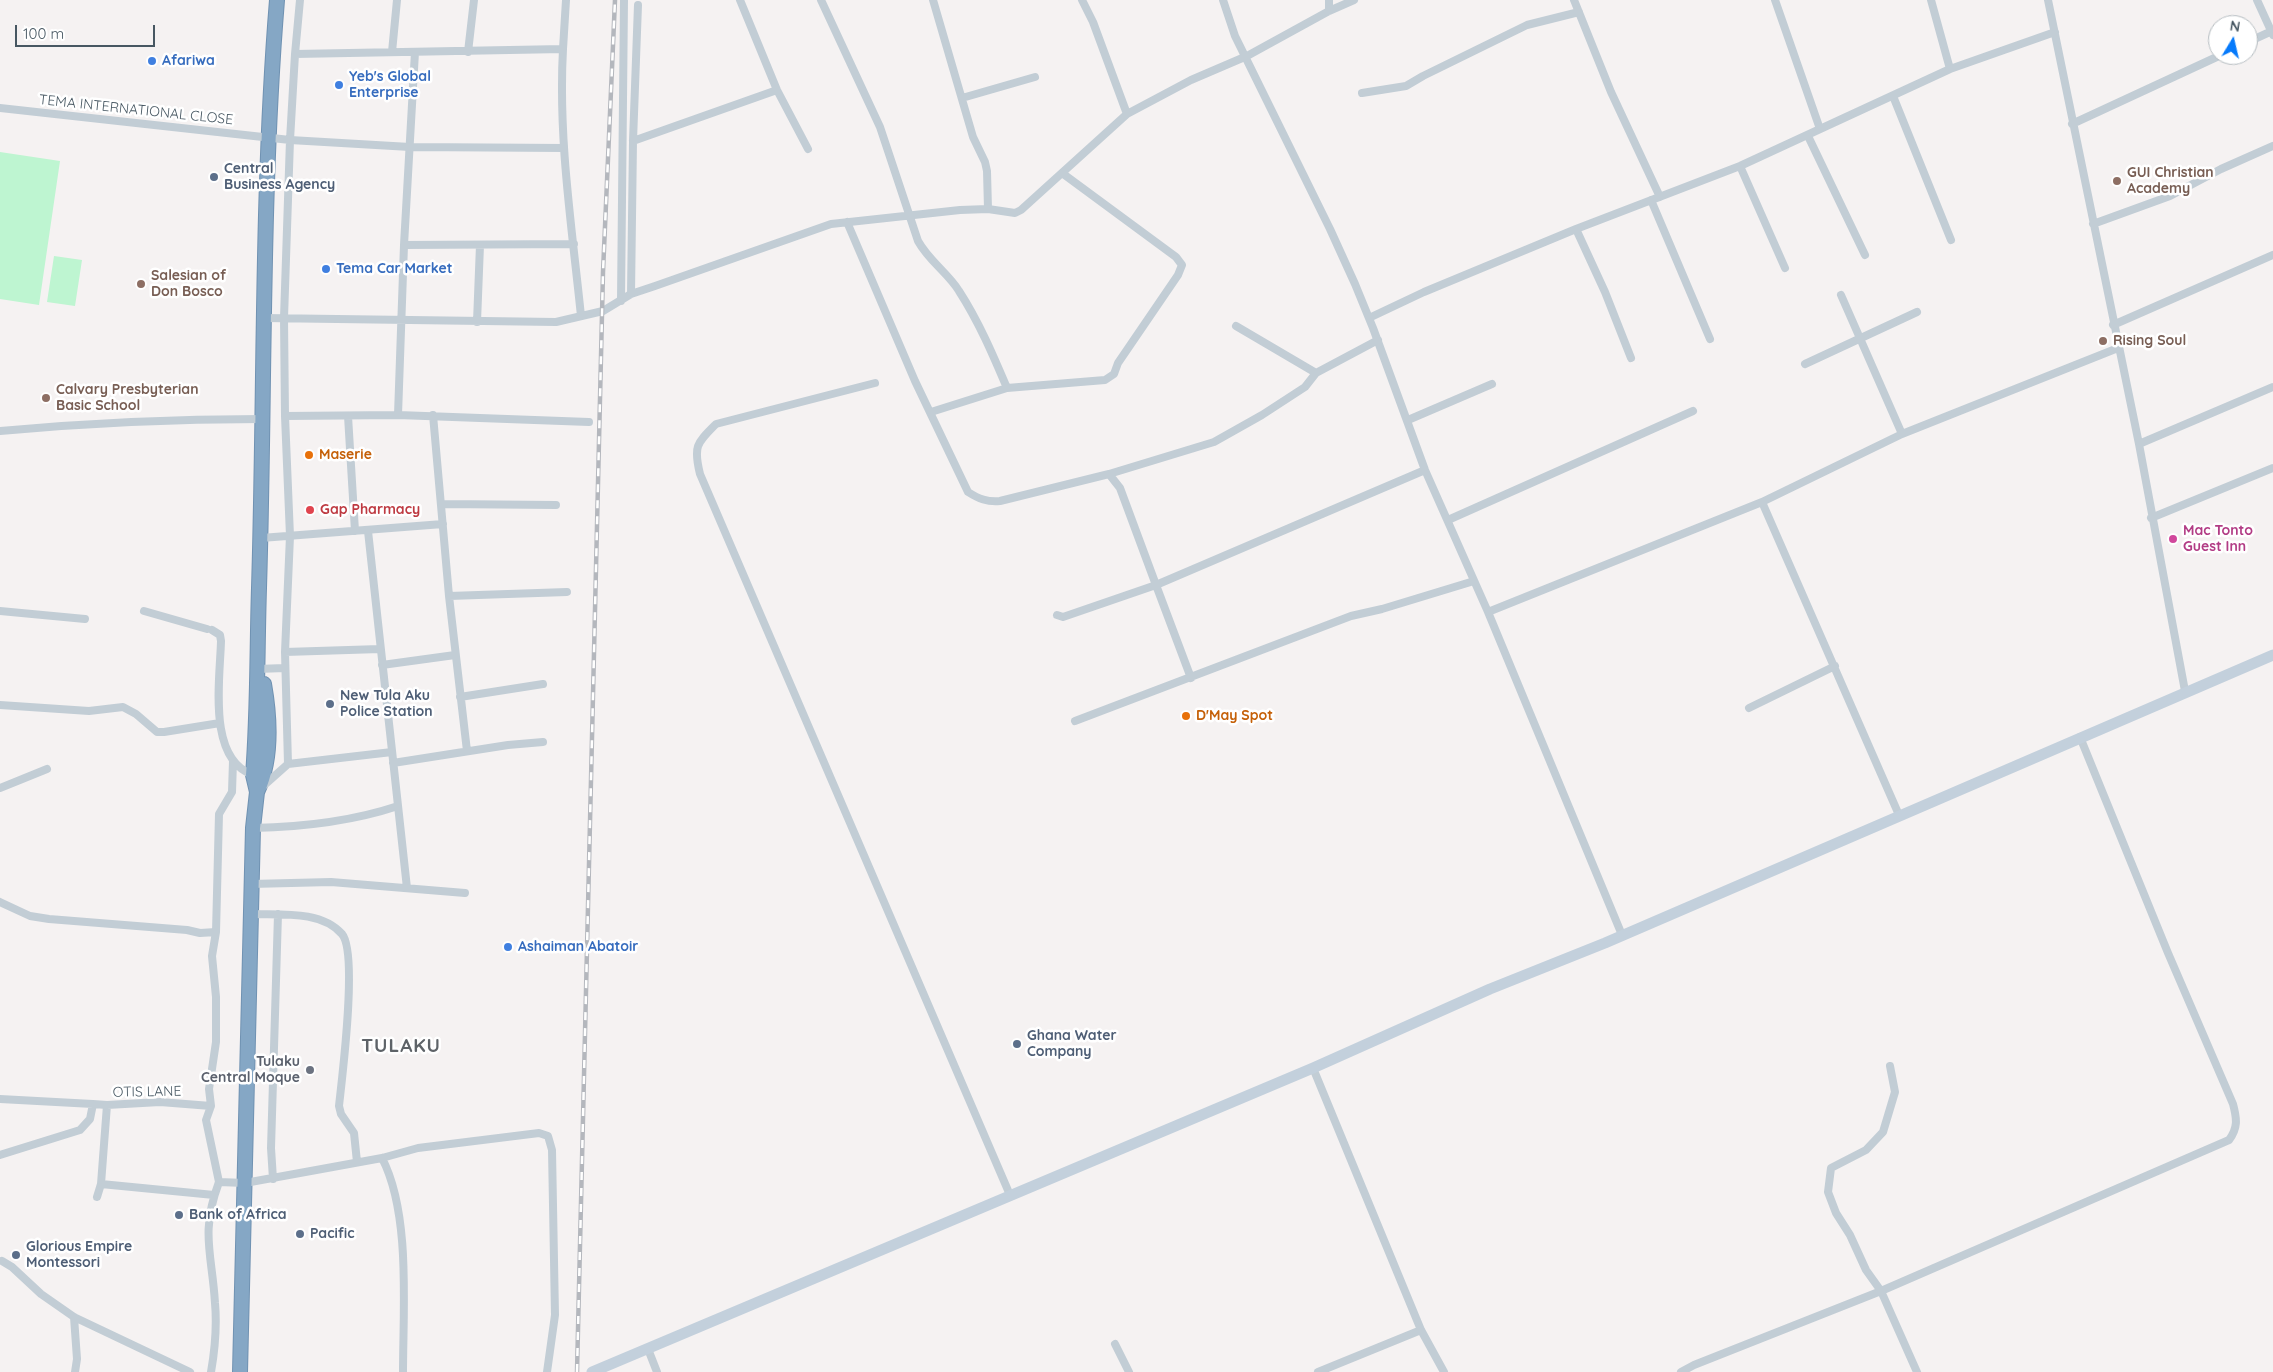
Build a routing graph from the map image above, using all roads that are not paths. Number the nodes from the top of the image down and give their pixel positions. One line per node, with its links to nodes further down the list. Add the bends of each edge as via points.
1 (277, 0): 43 (highway)
2 (300, 0): 29 (street)
3 (397, 0): 26 (street)
4 (474, 0): 28 (street)
5 (566, 0): 25 (street)
6 (624, 0): 68 (street)
7 (740, 0): 34 (street)
8 (821, 0): 55 (street, via 880,127)
9 (933, 0): 37 (street)
10 (1082, 0): 39 (street)
11 (1222, 0): 30 (street, via 1235,36)
12 (1329, 0): 20 (street)
13 (1354, 0): 20 (street)
14 (1574, 0): 21 (street)
15 (1775, 0): 41 (street)
16 (1931, 0): 32 (street)
17 (2048, 0): 22 (street)
18 (2257, 0): 23 (street)
19 (638, 5): 45 (street)
20 (1329, 10): 30 (street)
21 (1579, 12): 35 (street, via 1527,25 1406,86); 52 (street, via 1611,92)
22 (2055, 32): 32 (street); 40 (street)
23 (2272, 33): 24 (street)
24 (2258, 38)
25 (563, 49): 28 (street); 48 (street)
26 (392, 52): 27 (street); 29 (street)
27 (415, 52): 28 (street); 47 (street)
28 (468, 52)
29 (295, 54): 44 (street)
30 (1247, 56): 39 (street, via 1191,80); 73 (street)
31 (2208, 61): 40 (street)
32 (1950, 70): 36 (street)
33 (1035, 77): 37 (street)
34 (777, 90): 45 (street); 49 (street)
35 (1362, 93)
36 (1893, 96): 41 (street); 59 (street)
37 (962, 98): 54 (street, via 987,171)
38 (0, 108): 43 (street, TEMA INTERNATIONAL CLOSE)
39 (1128, 114): 51 (street)
40 (2072, 124): 57 (street)
41 (1820, 129): 42 (street)
42 (1808, 136): 50 (street); 63 (street)
43 (269, 138): 44 (street, TEMA INTERNATIONAL CLOSE); 71 (highway)
44 (290, 140): 47 (street, TEMA INTERNATIONAL CLOSE); 72 (street)
45 (633, 141): 66 (street)
46 (2273, 146): 57 (street, via 2221,168 2170,196)
47 (410, 148): 48 (street, TEMA INTERNATIONAL CLOSE); 61 (street)
48 (564, 148): 60 (street)
49 (808, 150)
50 (1740, 166): 52 (street); 65 (street)
51 (1062, 173): 54 (street, via 1015,214); 88 (street, via 1176,257 1182,265 1114,374 1105,380)
52 (1660, 197): 53 (street)
53 (1651, 200): 58 (street); 79 (street)
54 (988, 210): 55 (street)
55 (910, 215): 56 (street); 88 (street, via 923,250 959,290)
56 (847, 222): 66 (street, via 815,228); 90 (street)
57 (2093, 224): 76 (street)
58 (1576, 229): 73 (street); 82 (street)
59 (1951, 240)
60 (574, 244): 62 (street); 70 (street)
61 (404, 245): 62 (street); 74 (street)
62 (480, 245): 75 (street)
63 (1865, 255)
64 (2273, 255): 76 (street)
65 (1785, 268)
66 (631, 294): 68 (street)
67 (1841, 295): 78 (street)
68 (621, 301): 70 (street, via 603,311)
69 (1917, 312): 78 (street)
70 (581, 316): 75 (street, via 556,322)
71 (264, 318): 72 (street); 95 (highway)
72 (284, 318): 74 (street); 93 (street)
73 (1369, 318): 80 (street)
74 (402, 321): 75 (street); 91 (street)
75 (477, 322)
76 (2113, 324): 81 (street)
77 (1236, 326): 84 (street)
78 (1860, 338): 83 (street); 99 (street)
79 (1710, 339)
80 (1378, 340): 84 (street); 96 (street)
81 (2118, 348): 99 (street); 100 (street)
82 (1631, 358)
83 (1805, 364)
84 (1316, 373): 103 (street, via 1305,387 1214,442)
85 (875, 382): 175 (street, via 716,424 699,441 696,456 704,483)
86 (1492, 384): 96 (street)
87 (2273, 387): 100 (street)
88 (1008, 388): 90 (street)
89 (1693, 411): 108 (street)
90 (931, 412): 103 (street, via 968,492 977,498 1000,501)
91 (398, 415): 92 (street); 94 (street)
92 (434, 415): 97 (street); 105 (street)
93 (285, 416): 94 (street); 112 (street)
94 (348, 416): 111 (street)
95 (262, 419): 98 (street, via 136,421); 113 (highway)
96 (1408, 420): 102 (street)
97 (589, 422)
98 (0, 431)
99 (1902, 434): 104 (street)
100 (2139, 444): 107 (street)
101 (2273, 468): 107 (street)
102 (1425, 470): 108 (street); 115 (street)
103 (1109, 474): 115 (street, via 1120,488)
104 (1762, 502): 120 (street); 128 (street)
105 (442, 504): 106 (street); 109 (street)
106 (556, 504)
107 (2151, 518): 133 (street)
108 (1448, 520): 114 (street)
109 (443, 524): 110 (street); 117 (street)
110 (368, 531): 111 (street); 123 (street)
111 (355, 532): 112 (street)
112 (290, 536): 113 (street); 124 (street)
113 (261, 538): 130 (highway)
114 (1474, 581): 120 (street); 131 (street, via 1351,616)
115 (1156, 585): 121 (street, via 1063,617); 131 (street)
116 (567, 592): 117 (street)
117 (449, 596): 125 (street)
118 (0, 611): 122 (street)
119 (144, 611): 138 (street, via 220,635)
120 (1488, 612): 160 (street)
121 (1057, 615)
122 (85, 618)
123 (380, 649): 124 (street); 127 (street)
124 (285, 652): 129 (street)
125 (455, 654): 127 (street); 134 (street)
126 (2273, 654): 133 (street)
127 (382, 665): 142 (street)
128 (1835, 666): 136 (street); 151 (street)
129 (285, 668): 130 (street); 145 (street)
130 (257, 670): 147 (highway); 149 (highway, via 264,686 268,749 266,773)
131 (1191, 678): 137 (street)
132 (543, 684): 134 (street)
133 (2185, 691): 139 (street)
134 (460, 697): 141 (street)
135 (0, 706): 138 (street, via 89,711 123,707 157,732)
136 (1750, 708)
137 (1075, 721)
138 (220, 723): 143 (street, via 225,746)
139 (2080, 737): 151 (street); 178 (street, via 2233,1104 2236,1130 2229,1140)
140 (543, 742): 141 (street)
141 (467, 751): 144 (street)
142 (392, 752): 144 (street); 145 (street)
143 (233, 761): 147 (street); 159 (street, via 232,792 219,814)
144 (393, 763): 150 (street)
145 (288, 764): 149 (street)
146 (47, 769): 148 (street)
147 (253, 776): 149 (highway)
148 (0, 788)
149 (257, 792): 152 (highway)
150 (398, 806): 152 (street, via 322,825); 154 (street)
151 (1899, 815): 160 (street)
152 (253, 828): 153 (highway)
153 (251, 884): 154 (street, via 331,882); 157 (highway)
154 (407, 888): 155 (street)
155 (465, 894)
156 (0, 902): 159 (street, via 30,916 49,919)
157 (251, 914): 158 (street); 172 (highway)
158 (278, 914): 169 (street, via 321,920 343,935 347,944 349,994 339,1106 354,1134); 170 (street, via 271,1148)
159 (216, 932): 166 (street, via 212,956 216,1042 209,1089)
160 (1622, 935): 162 (street, via 1490,989)
161 (1890, 1066): 178 (street, via 1895,1092 1883,1132 1866,1150 1831,1168 1828,1192 1866,1270)
162 (1313, 1068): 175 (street); 180 (street)
163 (0, 1099): 164 (street)
164 (93, 1104): 165 (street, OTIS LANE); 167 (street, OTIS LANE, via 90,1119 80,1130)
165 (107, 1105): 166 (street, OTIS LANE, via 160,1102); 173 (street)
166 (211, 1106): 171 (street, via 206,1120 207,1131)
167 (0, 1155)
168 (382, 1158): 169 (street); 188 (street, via 388,1169 403,1248); 189 (street, via 418,1148 539,1133 548,1136 552,1150 555,1315)
169 (357, 1162): 170 (street)
170 (273, 1178): 172 (street)
171 (218, 1182): 172 (street); 174 (street)
172 (244, 1183): 187 (highway)
173 (101, 1184): 174 (street); 176 (street)
174 (214, 1195): 186 (street, via 207,1222 216,1334)
175 (1010, 1195): 182 (street)
176 (97, 1197)
177 (2, 1261): 179 (street)
178 (1881, 1291): 195 (street); 196 (street)
179 (74, 1317): 184 (street); 185 (street)
180 (1421, 1330): 183 (street); 194 (street)
181 (1115, 1344): 192 (street)
182 (648, 1349): 190 (street); 191 (street)
183 (1336, 1368): 193 (street)
184 (75, 1372)
185 (190, 1372)
186 (211, 1372)
187 (240, 1372)
188 (403, 1372)
189 (547, 1372)
190 (592, 1372)
191 (656, 1372)
192 (1129, 1372)
193 (1318, 1372)
194 (1444, 1372)
195 (1681, 1372)
196 (1917, 1372)

